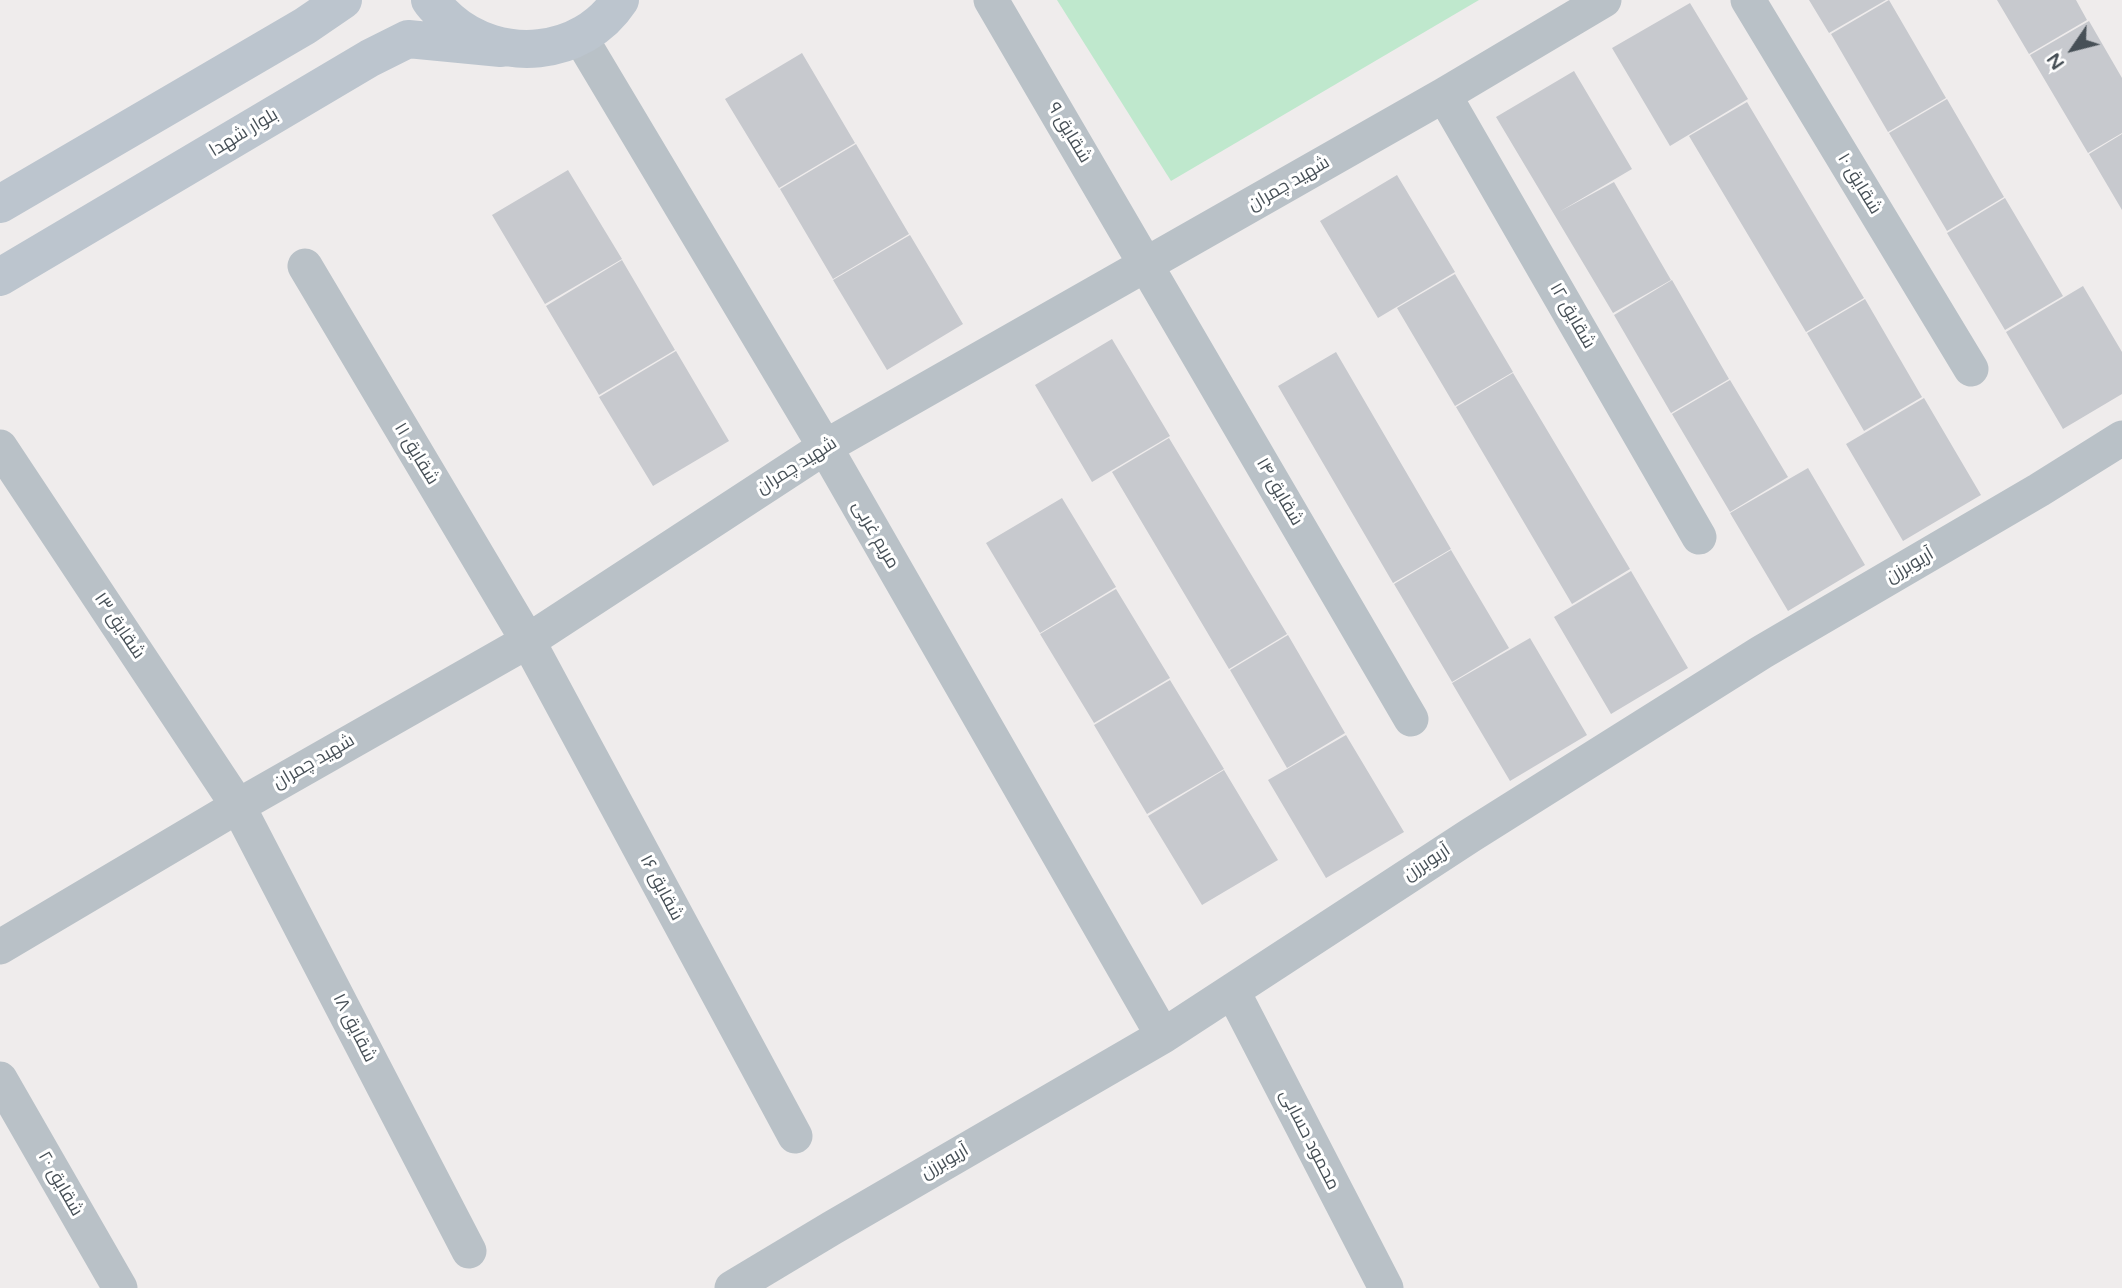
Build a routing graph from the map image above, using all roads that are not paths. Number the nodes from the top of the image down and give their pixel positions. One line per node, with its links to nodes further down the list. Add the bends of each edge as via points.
1 (343, 0): 10 (street)
2 (430, 0): 8 (street, via 464,33)
3 (620, 0): 7 (street, بلوار شهدا, via 612,13)
4 (991, 0): 11 (street, شقایق ۹)
5 (1604, 0): 9 (street, شهید چمران)
6 (1748, 0): 14 (street, شقایق ۱۰)
7 (580, 37): 8 (street, بلوار شهدا, via 542,49); 17 (street, مریم غربی)
8 (501, 48): 13 (street, بلوار شهدا, via 408,39)
9 (1444, 95): 11 (street, شهید چمران); 18 (street, شقایق ۱۲)
10 (0, 204)
11 (1148, 265): 17 (street, شهید چمران); 20 (street, شقایق ۱۴)
12 (305, 266): 19 (street, شقایق ۱۱)
13 (0, 277)
14 (1971, 369)
15 (2122, 438): 23 (street, آریوبرزن, via 1739,667)
16 (0, 447): 21 (street, شقایق ۱۳)
17 (824, 447): 19 (street, شهید چمران); 24 (street, مریم غربی)
18 (1699, 537)
19 (528, 641): 21 (street, شهید چمران); 26 (street, شقایق ۱۶)
20 (1411, 719)
21 (239, 806): 22 (street, شهید چمران); 27 (street, شقایق ۱۸)
22 (0, 947)
23 (1233, 992): 24 (street, آریوبرزن); 30 (street, محمود حسابی)
24 (1163, 1036): 29 (street, آریوبرزن)
25 (0, 1079): 28 (street, شقایق ۲۰)
26 (795, 1136)
27 (469, 1251)
28 (120, 1288)
29 (732, 1288)
30 (1386, 1288)

